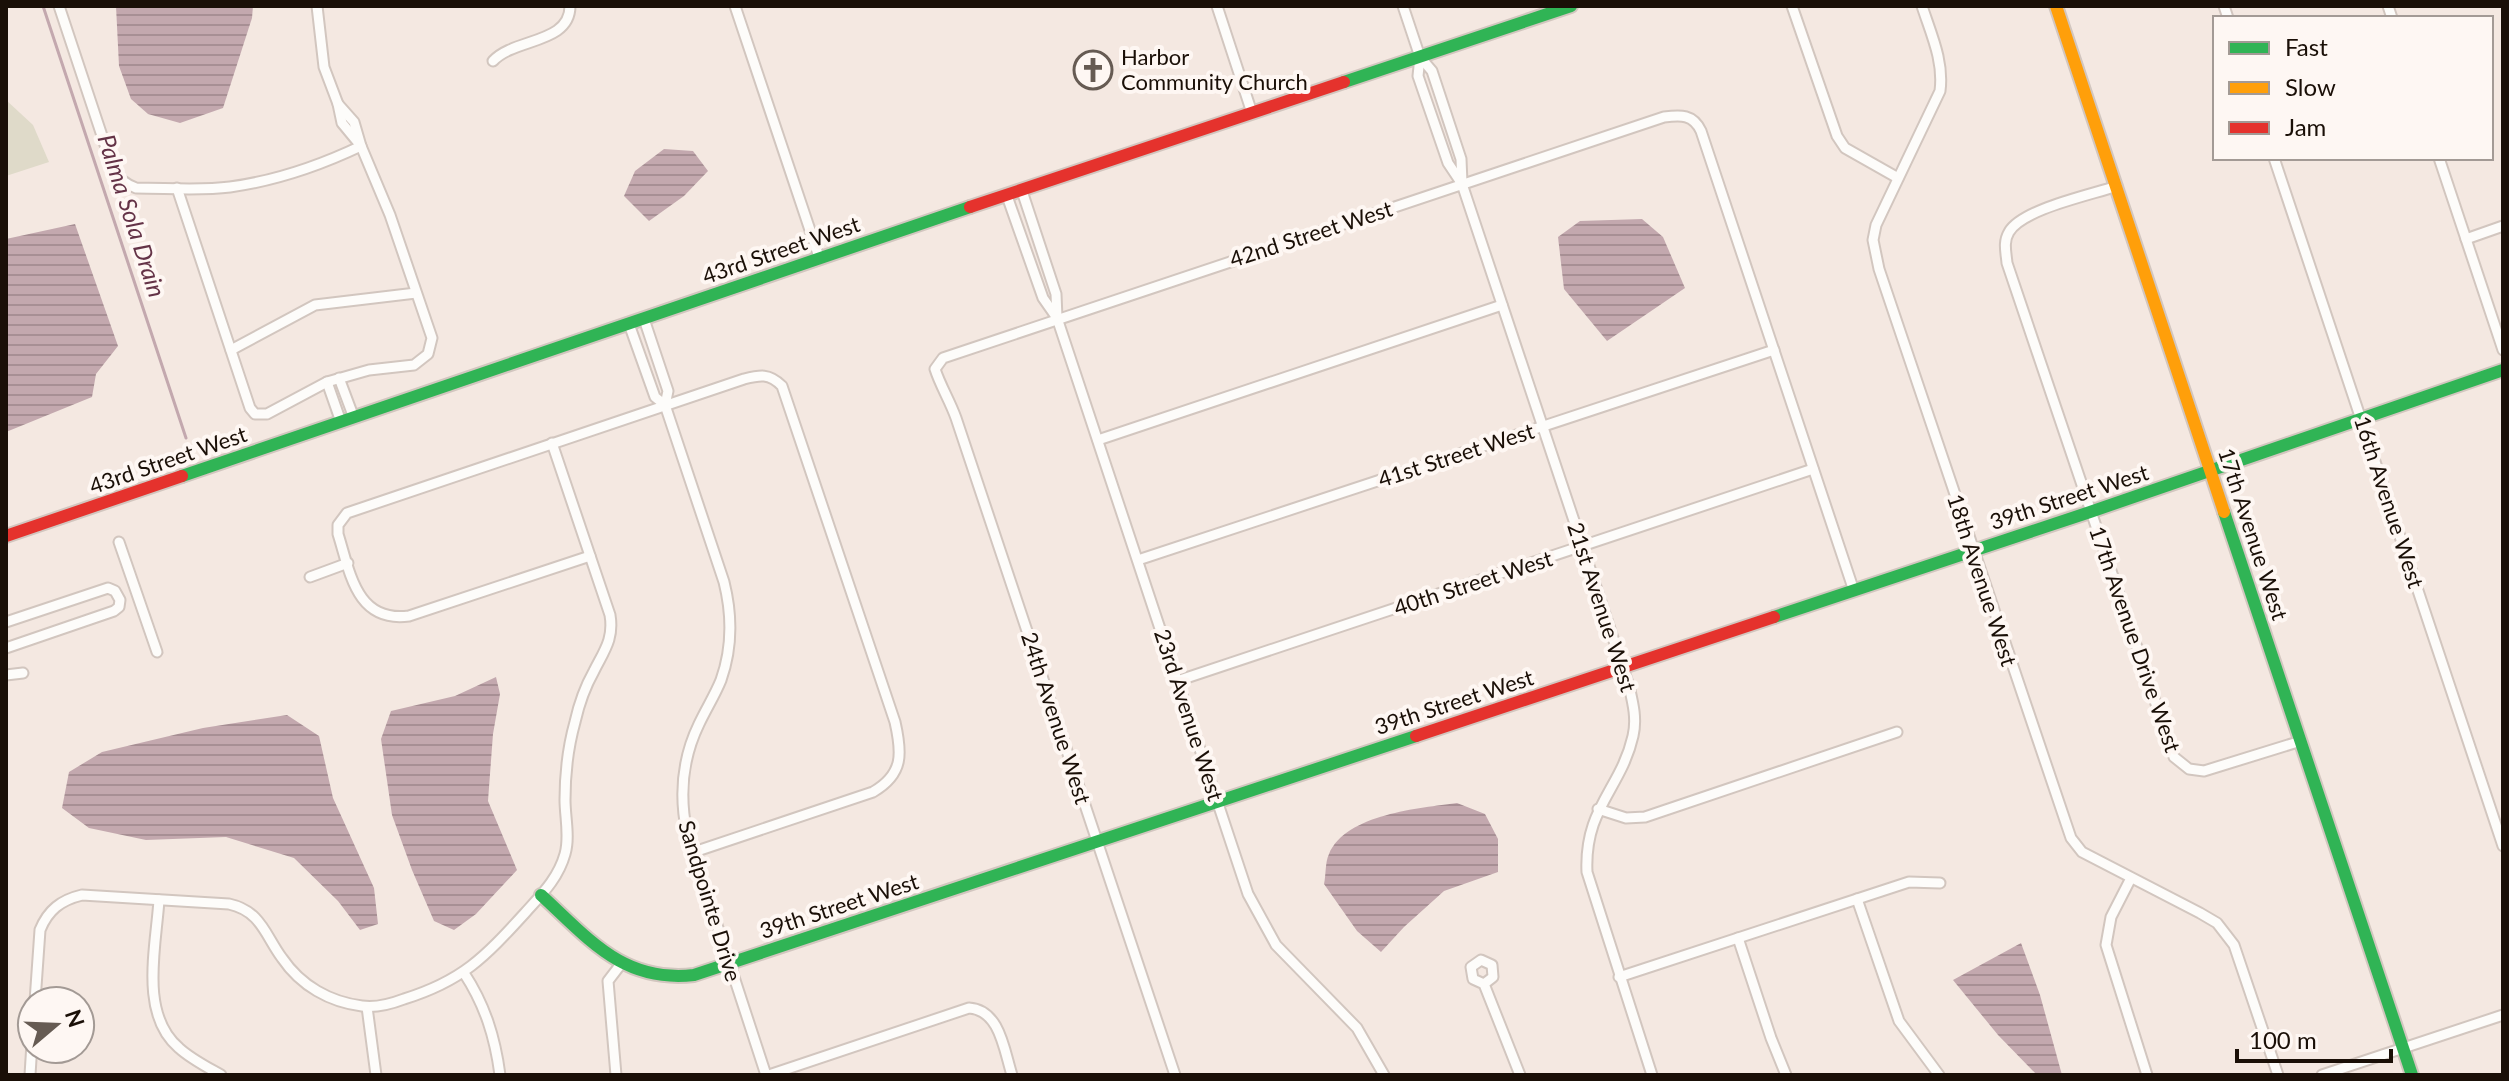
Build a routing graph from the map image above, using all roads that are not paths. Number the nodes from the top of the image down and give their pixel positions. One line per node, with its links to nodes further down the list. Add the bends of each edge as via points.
1 (59, 6): 20 (street, via 116,175 136,188)
2 (317, 6): 14 (street, via 324,67)
3 (570, 6): 12 (street, via 568,22 556,32 504,51)
4 (735, 6): 25 (street)
5 (1217, 6): 13 (street)
6 (1403, 6): 11 (street, 21st Avenue West)
7 (1792, 6): 17 (street, via 1837,136 1845,148)
8 (1922, 6): 17 (street, 18th Avenue West, via 1942,75 1940,91)
9 (2056, 6): 19 (street, 17th Avenue West)
10 (1564, 7): 11 (street, 43rd Street West)
11 (1420, 57): 13 (street, 43rd Street West); 18 (street, 21st Avenue West, via 1432,71 1461,159)
12 (493, 61)
13 (1252, 113): 21 (street, 43rd Street West)
14 (361, 146): 20 (street, via 258,181); 26 (street)
15 (2275, 160): 39 (street, 16th Avenue West)
16 (2440, 160): 24 (street)
17 (1898, 178): 50 (street, 18th Avenue West, via 1876,225 1874,252)
18 (1462, 184): 27 (street, 21st Avenue West); 28 (street, 42nd Street West); 32 (street, 42nd Street West, via 1664,117 1688,116 1701,131)
19 (2117, 186): 45 (street, 17th Avenue West); 46 (street, 17th Avenue Drive West, via 2020,220 2005,245)
20 (177, 188): 31 (street)
21 (1022, 191): 22 (street, 43rd Street West); 28 (street, 23rd Avenue West, via 1056,294)
22 (1007, 196): 25 (street, 43rd Street West); 28 (street, 23rd Avenue West, via 1043,298)
23 (2503, 226): 24 (street)
24 (2466, 239): 33 (street)
25 (819, 257): 29 (street, 43rd Street West)
26 (416, 293): 31 (street, via 315,305); 36 (street, via 432,338 425,359)
27 (1502, 305): 41 (street, 21st Avenue West); 42 (street)
28 (1057, 318): 34 (street, 42nd Street West, via 943,358); 42 (street, 23rd Avenue West)
29 (644, 319): 30 (street, 43rd Street West); 38 (street, Sandpointe Drive, via 668,391)
30 (629, 324): 38 (street, Sandpointe Drive, via 655,397); 40 (street, 43rd Street West)
31 (231, 350): 37 (street, via 255,414 282,408)
32 (1774, 350): 41 (street, 41st Street West); 44 (street)
33 (2503, 350)
34 (939, 364): 69 (street, 24th Avenue West, via 936,374 948,394)
35 (2503, 370): 39 (street, 39th Street West)
36 (339, 378): 37 (street); 40 (street)
37 (327, 382): 40 (street)
38 (665, 405): 43 (street); 71 (street, Sandpointe Drive, via 724,582 730,619 724,669 692,740 682,786 682,809); 71 (street, via 763,374 783,389 895,722 900,755 888,781 873,792)
39 (2361, 419): 45 (street, 39th Street West); 70 (street, 16th Avenue West)
40 (347, 420): 47 (street, 43rd Street West)
41 (1542, 426): 49 (street, 21st Avenue West); 52 (street, 41st Street West)
42 (1098, 440): 52 (street, 23rd Avenue West)
43 (552, 443): 51 (street); 53 (street, via 347,513 338,534)
44 (1813, 469): 49 (street, 40th Street West); 56 (street)
45 (2212, 471): 46 (street, 39th Street West); 66 (street, 17th Avenue West)
46 (2090, 512): 50 (street, 39th Street West); 66 (street, 17th Avenue Drive West, via 2177,761 2204,771)
47 (6, 536)
48 (119, 542): 55 (street)
49 (1583, 547): 61 (street, 21st Avenue West); 64 (street, 40th Street West)
50 (1973, 551): 56 (street, 39th Street West); 72 (street, 18th Avenue West, via 2071,838 2082,852)
51 (590, 556): 53 (street, via 409,616 385,615 367,604); 74 (street, via 611,633 572,734 565,781 565,856)
52 (1138, 560): 64 (street, 23rd Avenue West)
53 (348, 563): 54 (street)
54 (310, 577)
55 (136, 591): 57 (street); 60 (street)
56 (1854, 591): 61 (street, 39th Street West)
57 (120, 597): 58 (street, via 108,588); 59 (street, via 114,611)
58 (6, 622)
59 (6, 648)
60 (157, 652)
61 (1623, 667): 67 (street, 39th Street West); 68 (street, 21st Avenue West, via 1634,709 1633,734)
62 (23, 673): 63 (street)
63 (6, 675)
64 (1177, 681): 67 (street, 23rd Avenue West)
65 (1897, 732): 68 (street, via 1645,817 1626,818)
66 (2301, 741): 86 (street, 17th Avenue West)
67 (1218, 802): 69 (street, 39th Street West); 94 (street, 23rd Avenue West, via 1248,894 1268,932 1287,958 1342,1009)
68 (1598, 809): 81 (street, 21st Avenue West, via 1590,829 1587,872)
69 (1096, 842): 79 (street, 39th Street West); 93 (street, 24th Avenue West)
70 (2503, 846)
71 (694, 852): 79 (street, Sandpointe Drive)
72 (2131, 878): 99 (street, via 2111,917 2106,945); 100 (street, 18th Avenue West, via 2209,918 2227,933)
73 (1940, 883): 75 (street, via 1909,882)
74 (541, 895): 78 (street, 39th Street West); 80 (street)
75 (1857, 899): 77 (street); 98 (street, via 1899,1021)
76 (159, 900): 83 (street, via 82,895 55,907 40,930); 84 (street, via 229,904 246,910 303,982 326,997); 87 (street, via 153,991 160,1024 179,1048)
77 (1738, 938): 81 (street); 97 (street)
78 (621, 964): 79 (street, 39th Street West, via 665,978); 90 (street, via 608,981)
79 (730, 964): 91 (street, Sandpointe Drive)
80 (464, 973): 84 (street, via 426,992); 89 (street, via 487,1016)
81 (1619, 977): 96 (street, 21st Avenue West)
82 (1484, 984): 95 (street)
83 (36, 985)
84 (367, 1007): 88 (street)
85 (2503, 1015): 86 (street)
86 (2403, 1048): 101 (street); 102 (street, 17th Avenue West)
87 (221, 1075)
88 (376, 1075)
89 (500, 1075)
90 (616, 1075)
91 (768, 1075): 92 (street, via 969,1008 994,1021)
92 (1012, 1075)
93 (1175, 1075)
94 (1384, 1075)
95 (1520, 1075)
96 (1652, 1075)
97 (1786, 1075)
98 (1939, 1075)
99 (2147, 1075)
100 (2278, 1075)
101 (2322, 1075)
102 (2412, 1075)

